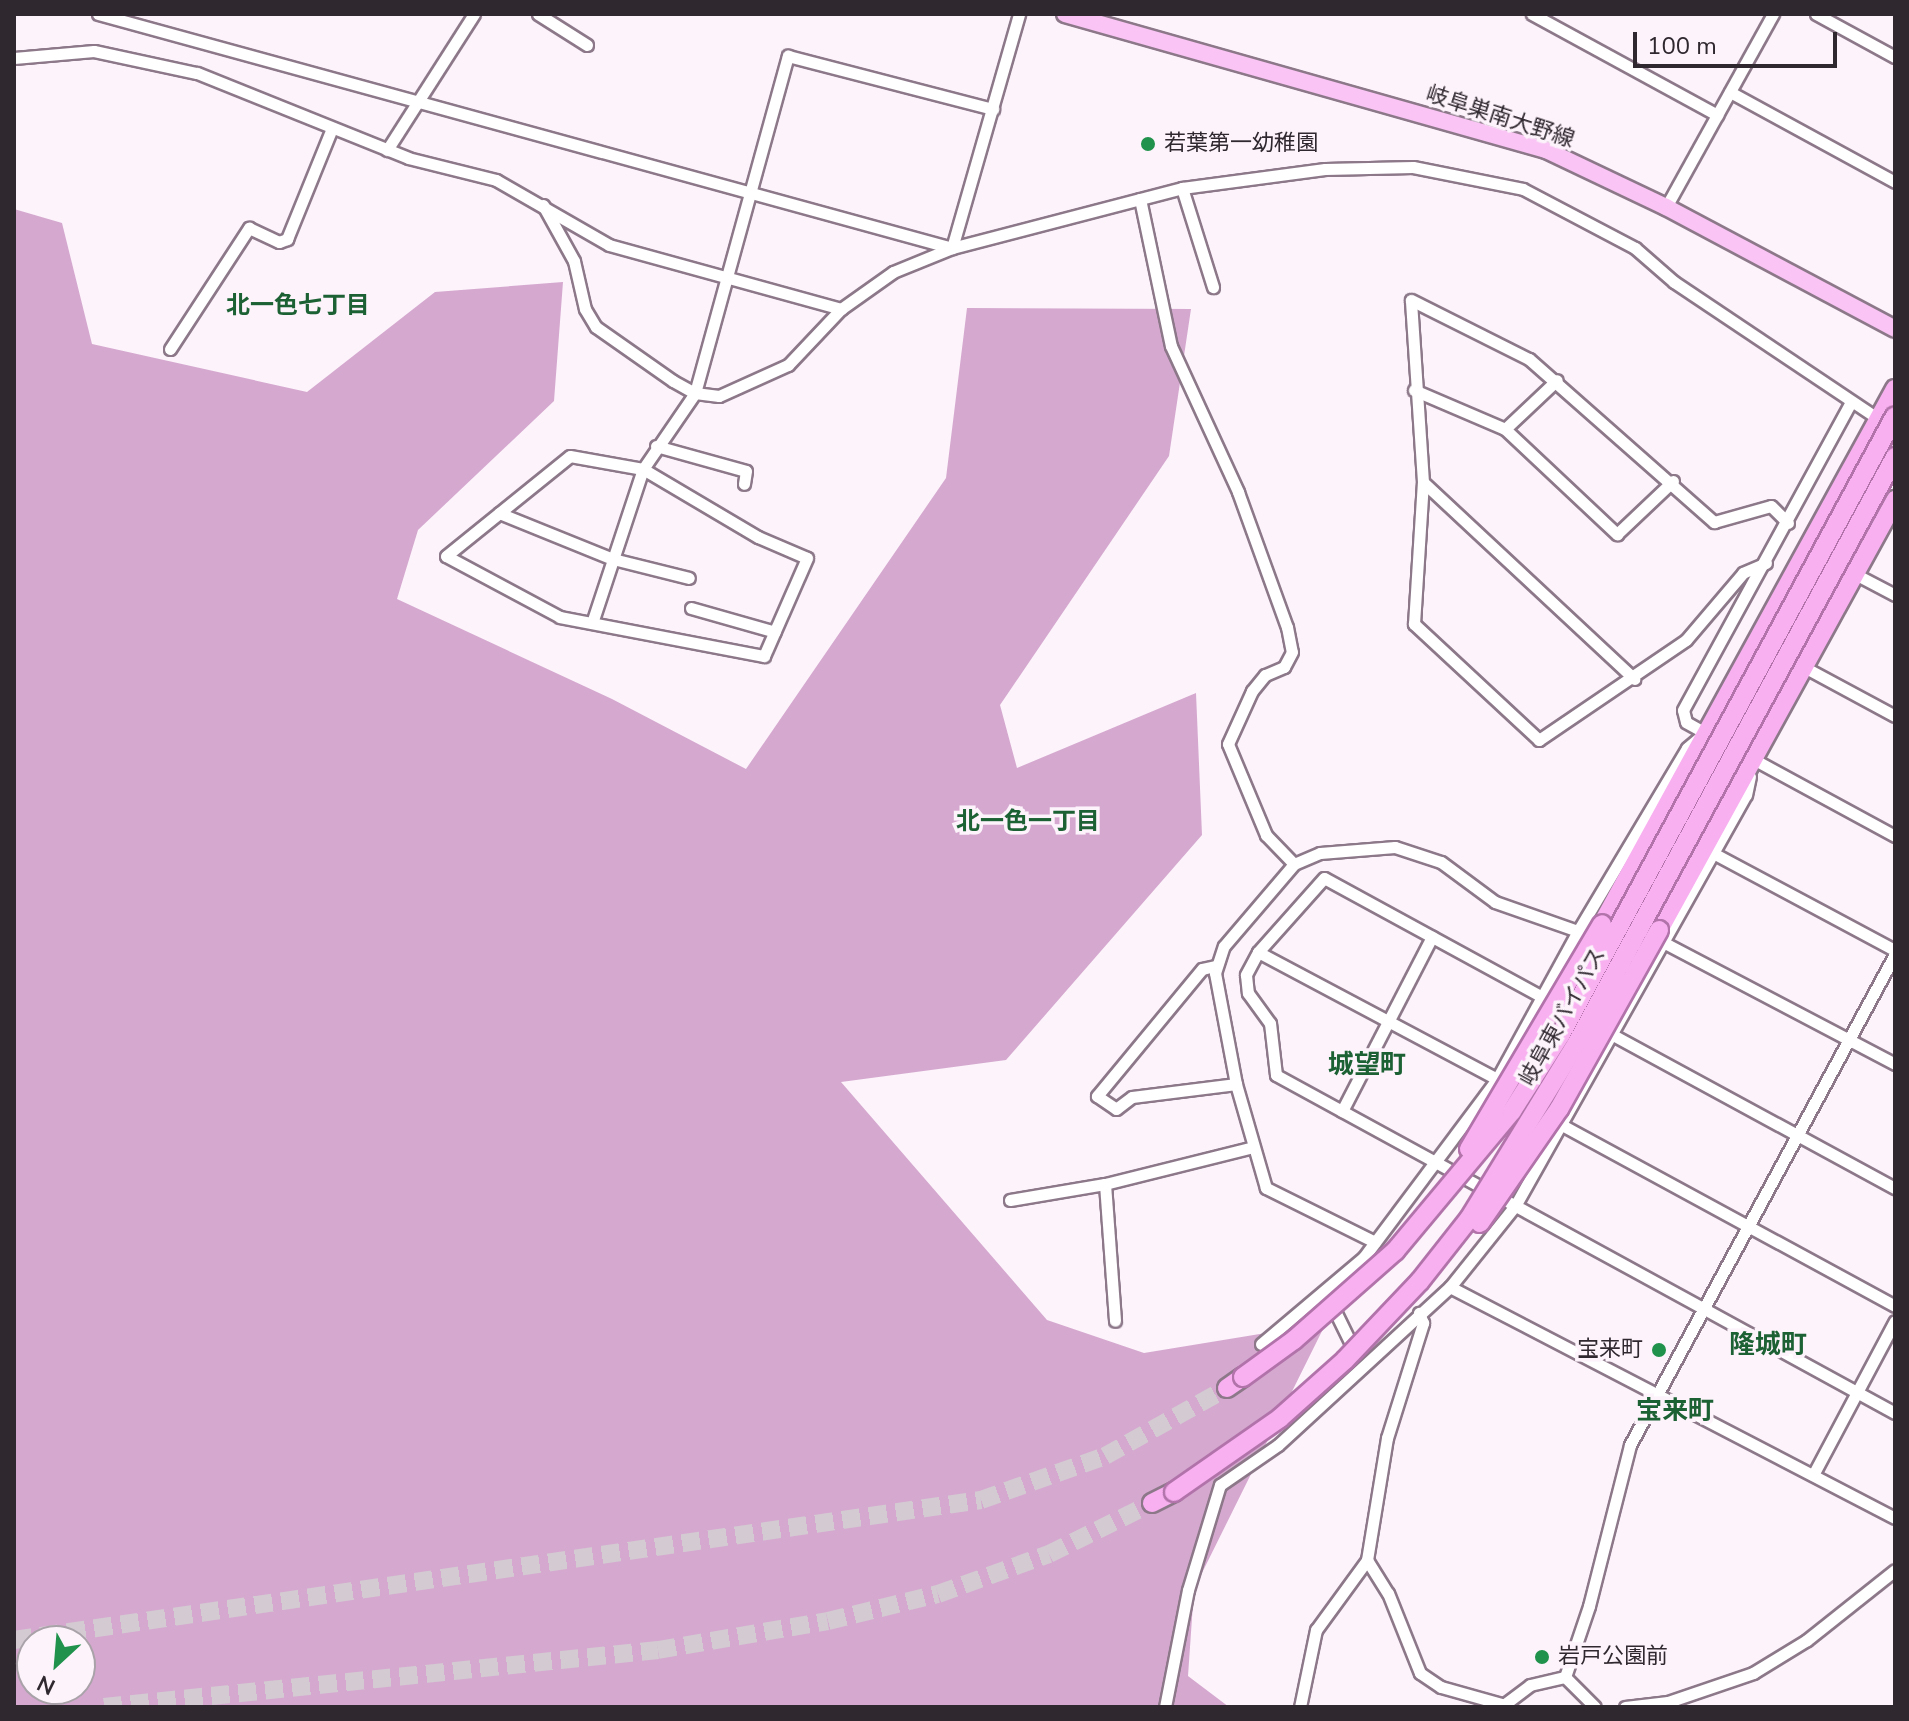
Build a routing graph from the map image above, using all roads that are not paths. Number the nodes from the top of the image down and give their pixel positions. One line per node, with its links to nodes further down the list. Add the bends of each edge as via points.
1 (474, 14): 13 (street)
2 (538, 14): 9 (street)
3 (1019, 14): 14 (street)
4 (1065, 14): 23 (main road, 岐阜巣南大野線, via 1546,150)
5 (1532, 14): 15 (street)
6 (1773, 14): 12 (street)
7 (1816, 14): 10 (street)
8 (104, 15): 13 (street)
9 (587, 45)
10 (1895, 57)
11 (14, 58): 16 (street, via 58,51 116,54 208,77)
12 (1730, 92): 15 (street); 18 (street)
13 (418, 101): 17 (street); 20 (street)
14 (993, 109): 20 (street, via 788,56); 24 (street)
15 (1717, 115): 23 (street)
16 (332, 128): 17 (street); 29 (street, via 287,239 283,243 249,228)
17 (387, 150): 22 (street, via 496,180)
18 (1895, 182)
19 (1182, 188): 21 (street); 26 (street); 34 (street, via 1325,169 1413,167 1523,189 1635,248 1674,282)
20 (750, 194): 24 (street); 25 (street)
21 (1140, 199): 24 (street); 61 (street, via 1171,346 1238,492 1287,627 1292,652 1284,667 1265,675 1252,691 1228,744 1266,835)
22 (543, 205): 25 (street, via 609,245); 33 (street, via 574,261 585,309 596,327)
23 (1666, 207): 28 (main road, 岐阜巣南大野線)
24 (952, 248): 27 (street, via 893,272)
25 (727, 276): 27 (street); 33 (street)
26 (1213, 287)
27 (841, 309): 33 (street, via 788,365 729,394)
28 (1895, 329)
29 (170, 349)
30 (1557, 380): 32 (street, via 1510,347 1411,300); 36 (street); 40 (street)
31 (1895, 389): 35 (highway)
32 (1414, 390): 36 (street); 41 (street)
33 (695, 393): 37 (street)
34 (1850, 404): 35 (street); 45 (street)
35 (1887, 418): 57 (highway); 84 (highway, 岐阜東バイパス, bridge, via 1561,1034 1494,1135)
36 (1505, 429): 40 (street, via 1617,534)
37 (656, 446): 39 (street); 42 (street, via 746,471)
38 (1895, 457): 87 (highway, 岐阜東バイパス, bridge, via 1535,1118 1469,1219)
39 (643, 469): 44 (street, via 570,456); 46 (street); 53 (street, via 758,537 807,558)
40 (1673, 481): 45 (street, via 1714,522 1771,506)
41 (1423, 482): 55 (street); 55 (street, via 1414,624 1527,730 1539,740)
42 (744, 484)
43 (1895, 500): 48 (highway)
44 (499, 513): 46 (street); 52 (street, via 446,556 560,617)
45 (1788, 523): 47 (street)
46 (613, 559): 49 (street); 52 (street)
47 (1766, 563): 55 (street, via 1743,573 1686,640); 57 (street, via 1683,710 1686,722)
48 (1855, 574): 50 (street); 54 (highway)
49 (689, 578)
50 (1895, 595)
51 (691, 608): 53 (street)
52 (592, 623): 53 (street, via 764,656)
53 (775, 632)
54 (1804, 667): 56 (street); 58 (highway)
55 (1634, 679)
56 (1895, 716)
57 (1706, 733): 58 (street); 62 (street, via 1687,748); 84 (highway, bridge, via 1482,1131 1433,1196)
58 (1754, 760): 59 (street); 60 (street, via 1746,795); 63 (highway)
59 (1895, 836)
60 (1713, 853): 63 (street); 66 (street)
61 (1294, 864): 62 (street, via 1320,853 1395,847 1441,862 1495,902); 67 (street, via 1224,946)
62 (1578, 931): 63 (street); 68 (street)
63 (1662, 935): 70 (street); 71 (street); 87 (highway, bridge, via 1544,1134 1459,1252 1437,1277)
64 (1432, 937): 65 (street, via 1324,878); 68 (street); 69 (street)
65 (1258, 952): 69 (street); 75 (street, via 1246,975 1248,993 1270,1023 1276,1075)
66 (1895, 952): 71 (street)
67 (1215, 966): 74 (street); 74 (street, via 1202,969 1097,1096 1116,1109 1132,1097)
68 (1541, 997): 70 (street); 73 (street)
69 (1387, 1019): 73 (street); 75 (street)
70 (1614, 1036): 76 (street); 77 (street)
71 (1849, 1039): 72 (street); 77 (street)
72 (1895, 1064)
73 (1497, 1079): 76 (street); 79 (street)
74 (1236, 1084): 78 (street)
75 (1342, 1111): 79 (street)
76 (1564, 1127): 83 (street); 85 (street)
77 (1797, 1135): 81 (street); 85 (street)
78 (1253, 1147): 80 (street); 86 (street, via 1266,1188)
79 (1434, 1162): 83 (street); 86 (street)
80 (1105, 1184): 82 (street); 93 (street)
81 (1895, 1188)
82 (1010, 1200)
83 (1515, 1206): 88 (street); 91 (street)
84 (1426, 1219): 97 (highway, 岐阜東バイパス, bridge, via 1355,1288)
85 (1748, 1226): 90 (street); 91 (street)
86 (1375, 1242): 89 (street)
87 (1420, 1281): 102 (highway, 岐阜東バイパス, bridge, via 1302,1401)
88 (1450, 1287): 92 (street); 98 (street)
89 (1325, 1292): 95 (street); 96 (street)
90 (1895, 1306)
91 (1705, 1307): 98 (street); 99 (street)
92 (1419, 1313): 96 (street); 104 (street, via 1423,1323 1387,1438)
93 (1115, 1321)
94 (1895, 1321): 99 (street)
95 (1261, 1344)
96 (1362, 1367): 108 (street, via 1278,1445 1220,1485 1188,1590)
97 (1227, 1388)
98 (1659, 1392): 101 (street); 106 (street, via 1630,1445)
99 (1857, 1392): 100 (street); 101 (street)
100 (1895, 1413)
101 (1813, 1475): 103 (street)
102 (1152, 1503)
103 (1895, 1518)
104 (1367, 1560): 107 (street, via 1388,1593 1420,1673 1441,1687); 109 (street, via 1316,1630)
105 (1895, 1570): 111 (street, via 1807,1640 1753,1673 1668,1702)
106 (1565, 1677): 107 (street, via 1530,1685); 110 (street)
107 (1502, 1706)
108 (1165, 1707)
109 (1300, 1707)
110 (1595, 1707)
111 (1625, 1707)

